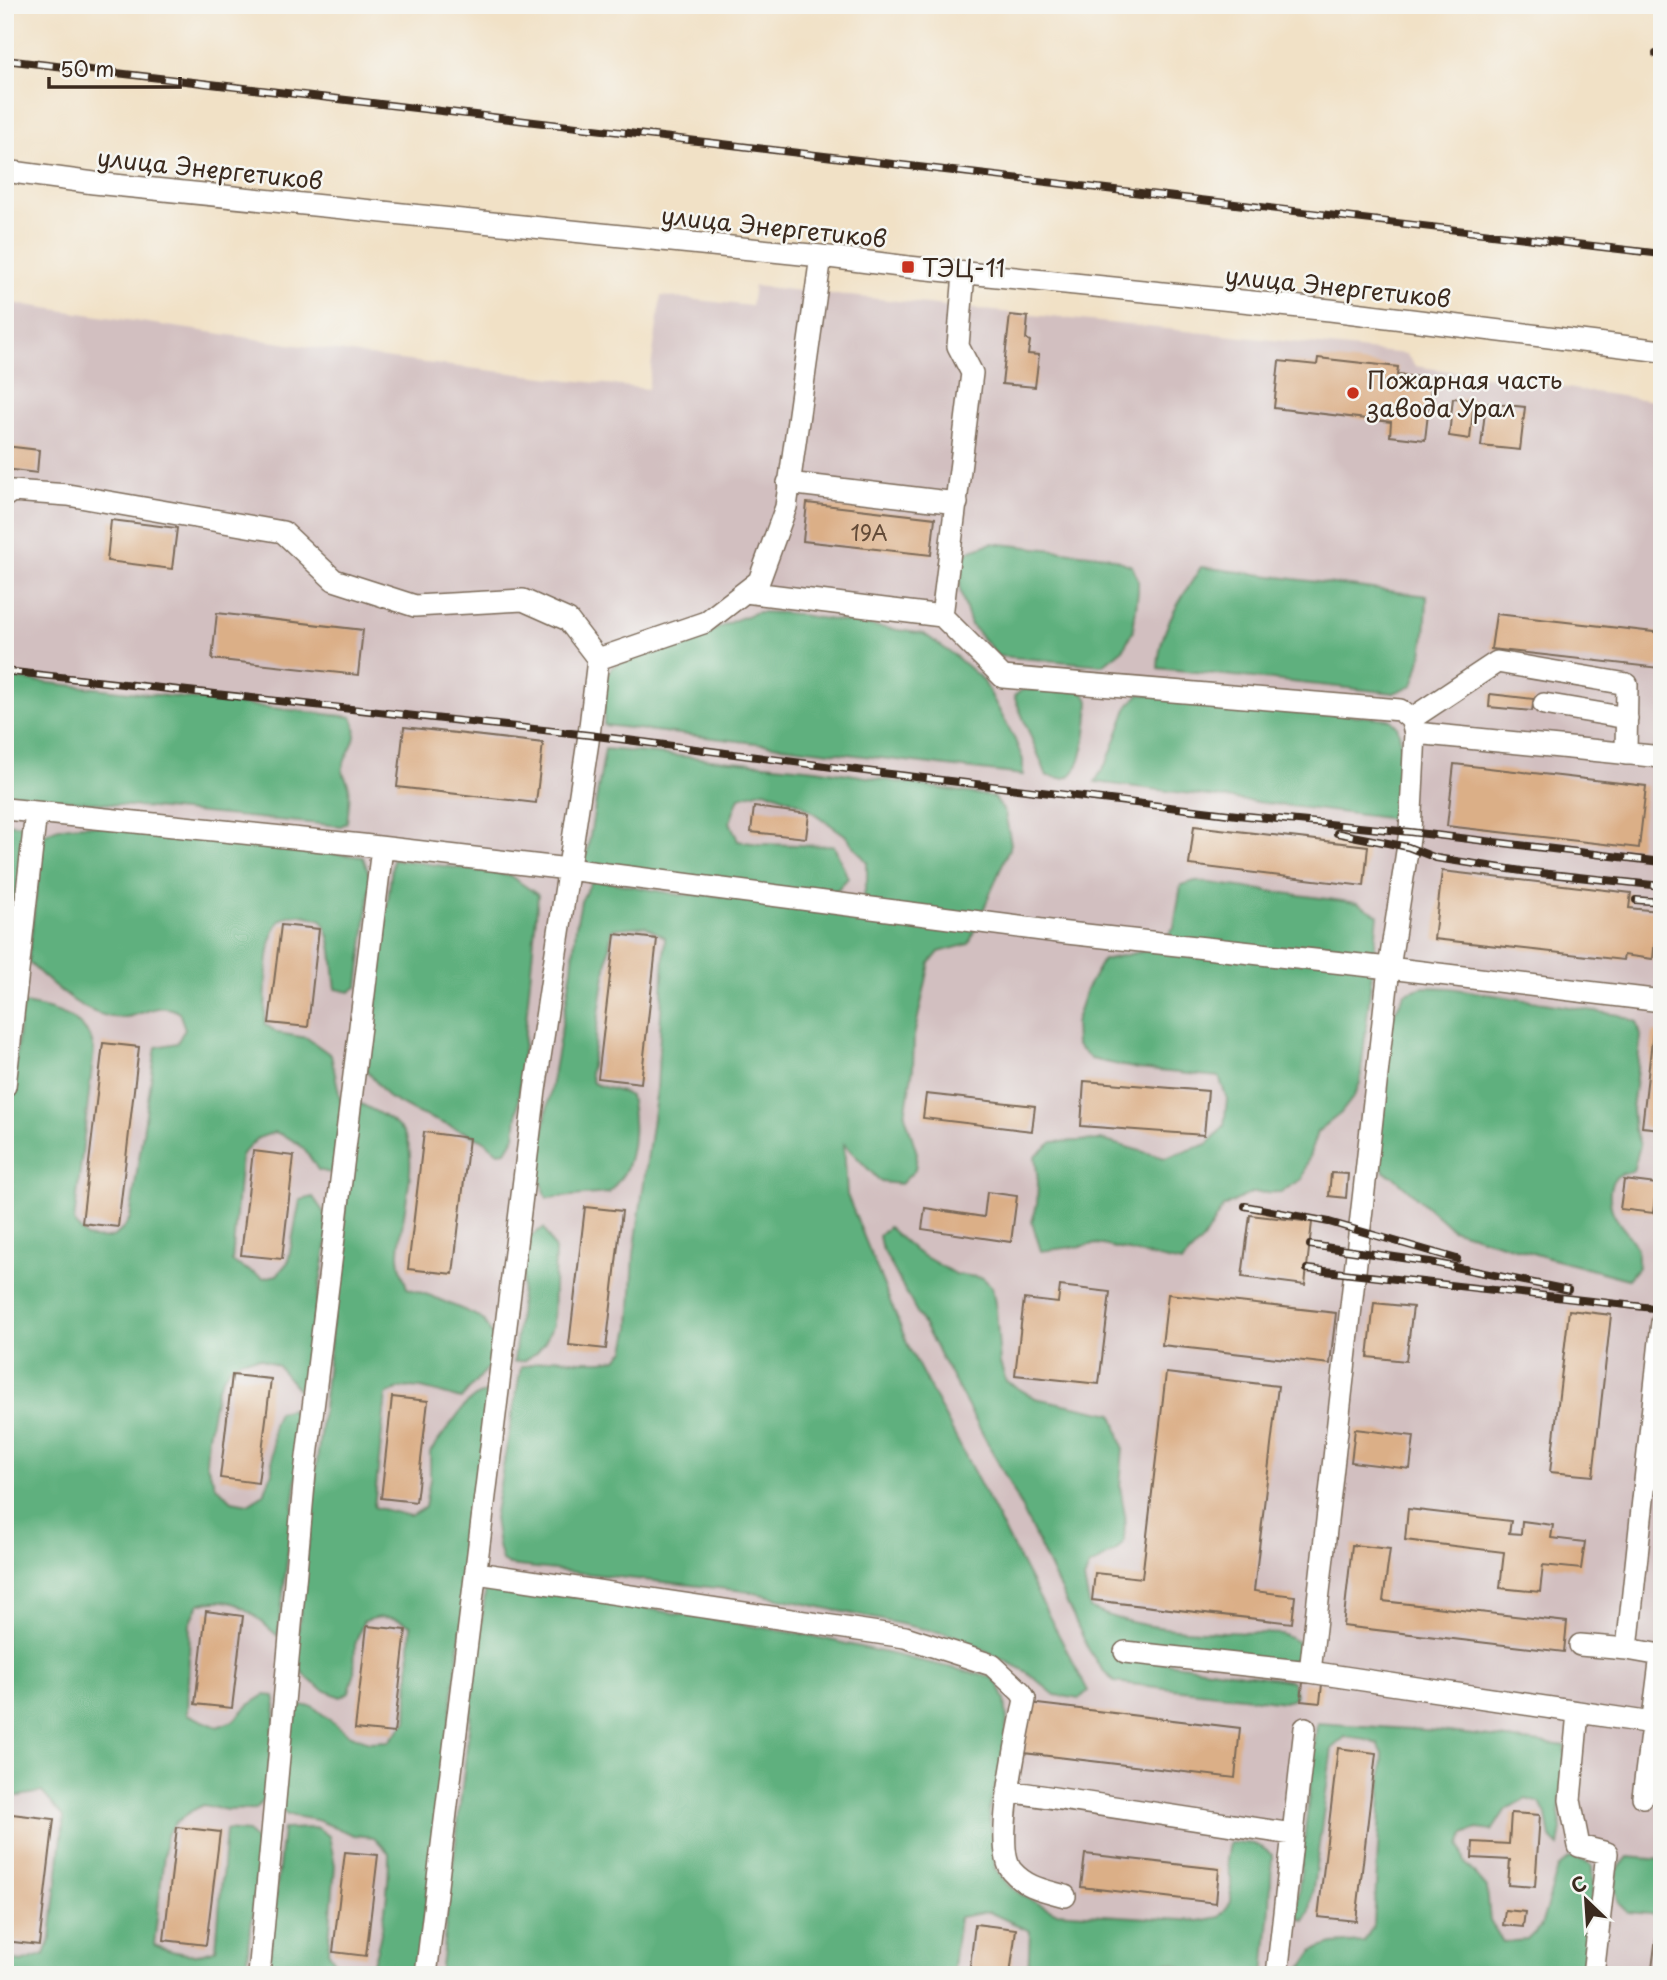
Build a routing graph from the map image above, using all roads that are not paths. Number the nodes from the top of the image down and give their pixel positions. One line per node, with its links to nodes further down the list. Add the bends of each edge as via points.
1 (5, 171): 2 (street, улица Энергетиков)
2 (821, 256): 3 (street, улица Энергетиков); 5 (street)
3 (964, 273): 4 (street, улица Энергетиков, via 1330,310); 7 (street, via 958,346 972,373)
4 (1662, 351)
5 (788, 483): 7 (street); 8 (street, via 786,507 760,581)
6 (5, 496): 10 (street, via 12,491 68,495 283,532 334,580 415,606 523,600 568,620)
7 (957, 503): 9 (street)
8 (745, 593): 9 (street); 10 (street, via 706,622)
9 (942, 616): 13 (street, via 1003,677 1400,709)
10 (598, 659): 19 (street)
11 (1544, 705): 12 (street)
12 (1627, 718): 13 (street, via 1627,684 1497,662); 14 (street)
13 (1413, 726): 14 (street); 20 (street, via 1410,832)
14 (1626, 754): 15 (street)
15 (1662, 757)
16 (5, 809): 17 (street)
17 (36, 813): 18 (street); 22 (street)
18 (382, 848): 19 (street); 38 (street, via 305,1473)
19 (568, 869): 20 (street, via 1058,932); 26 (street, via 535,1090)
20 (1389, 968): 21 (street); 30 (street)
21 (1662, 1001)
22 (6, 1072)
23 (1662, 1322): 24 (street)
24 (1659, 1383): 25 (street)
25 (1652, 1513): 28 (street)
26 (477, 1573): 34 (street, via 905,1637 992,1665 1025,1699); 39 (street)
27 (1580, 1645): 28 (street)
28 (1627, 1649): 32 (street, via 1661,1655)
29 (1125, 1652): 30 (street)
30 (1310, 1672): 31 (street)
31 (1578, 1712): 32 (street); 41 (street, via 1570,1800 1578,1846 1607,1853)
32 (1652, 1723): 35 (street)
33 (1305, 1728): 36 (street)
34 (1008, 1791): 36 (street); 37 (street, via 1004,1846 1010,1869 1032,1888)
35 (1643, 1797)
36 (1292, 1834): 40 (street)
37 (1065, 1896)
38 (259, 1975)
39 (426, 1975)
40 (1277, 1975)
41 (1593, 1975)

